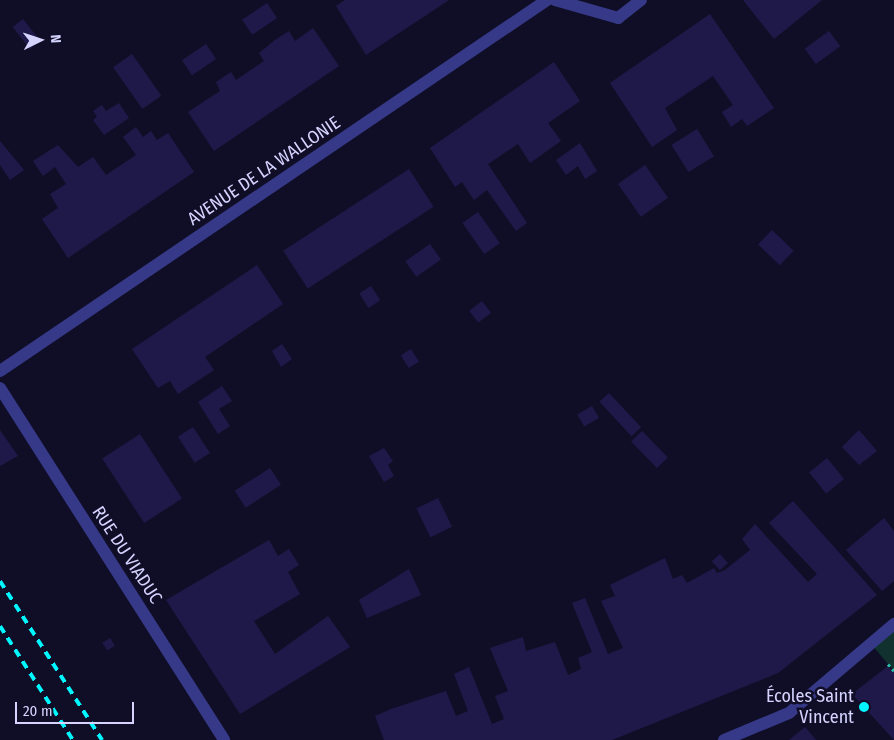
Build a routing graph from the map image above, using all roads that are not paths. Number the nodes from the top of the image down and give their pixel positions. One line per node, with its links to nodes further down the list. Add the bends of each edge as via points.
1 (547, 0): 4 (street, AVENUE DE LA WALLONIE)
2 (555, 0): 3 (street, via 618,18)
3 (641, 0)
4 (0, 371)
5 (0, 388): 7 (street, RUE DU VIADUC)
6 (894, 624): 8 (street, via 789,714)
7 (224, 740)
8 (724, 740)

